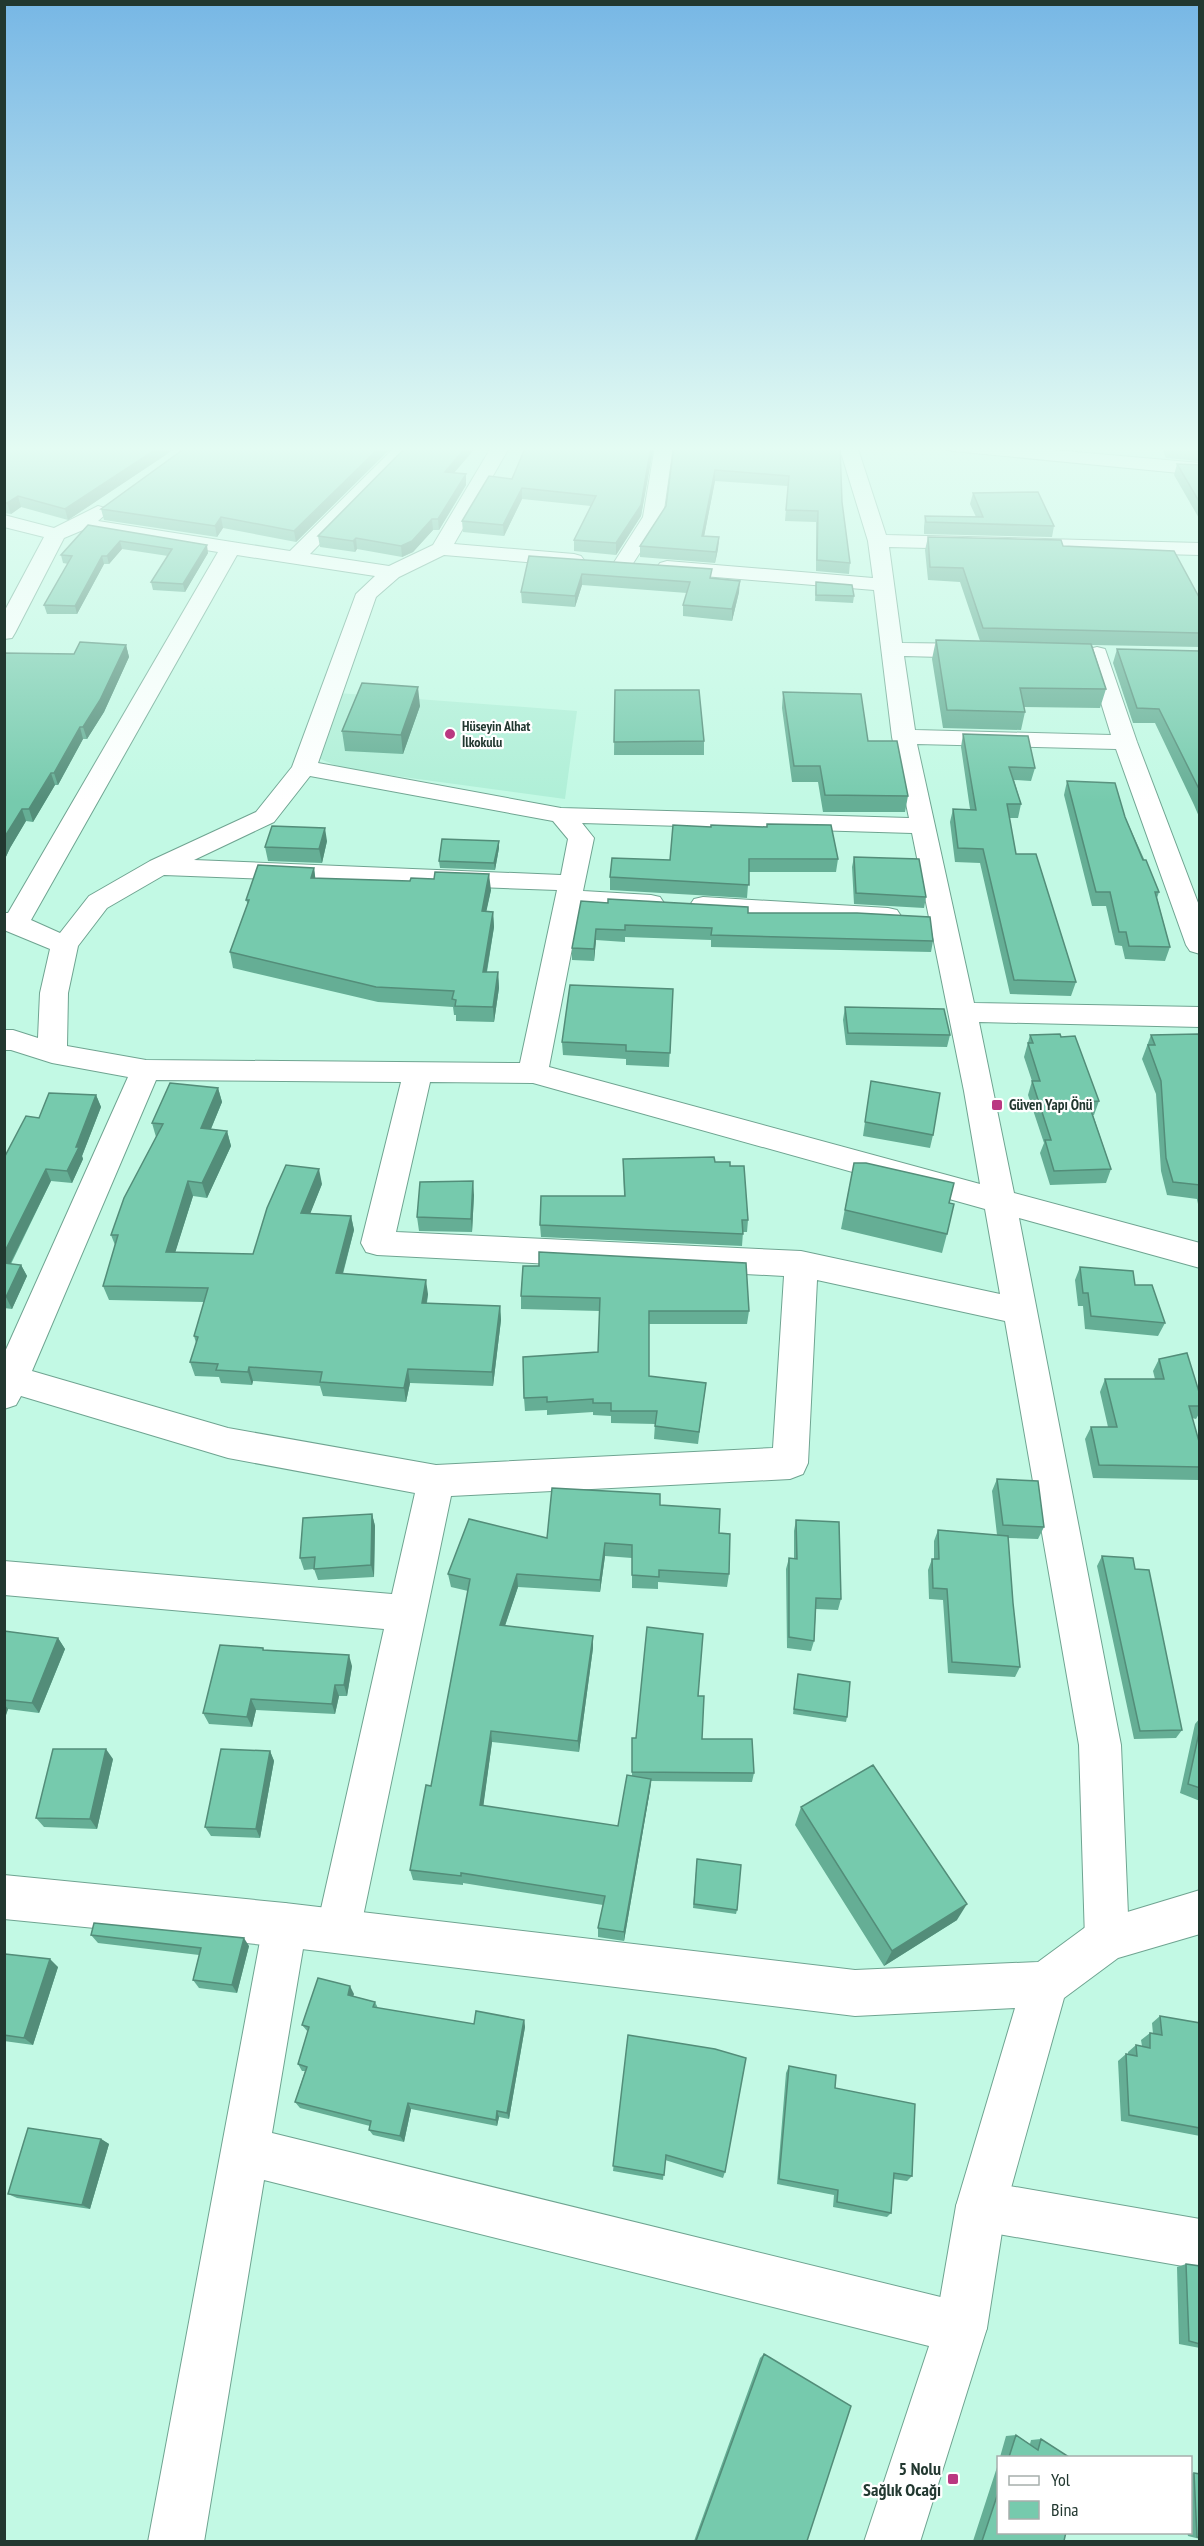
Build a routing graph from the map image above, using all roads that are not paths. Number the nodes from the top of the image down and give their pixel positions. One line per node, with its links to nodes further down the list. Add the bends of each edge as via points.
1 (40, 565): 9 (street)
2 (221, 565): 23 (street)
3 (346, 565): 7 (street)
4 (409, 565): 7 (street)
5 (633, 565): 8 (street)
6 (881, 565): 8 (street)
7 (392, 573): 17 (street, via 366,594)
8 (883, 585): 10 (street)
9 (4, 633)
10 (894, 649): 11 (street); 15 (street)
11 (1002, 652)
12 (1073, 654): 13 (street)
13 (1097, 654): 14 (street); 16 (street)
14 (1120, 655)
15 (904, 737): 16 (street); 19 (street)
16 (1125, 742): 25 (street)
17 (304, 768): 18 (street); 20 (street, via 265,817)
18 (561, 815): 19 (street); 21 (street, via 581,838)
19 (924, 826): 22 (street)
20 (159, 867): 21 (street); 24 (street, via 98,902)
21 (571, 891): 22 (street); 32 (street)
22 (923, 917): 26 (street)
23 (10, 922): 24 (street)
24 (64, 945): 29 (street, via 54,993)
25 (1200, 945)
26 (962, 1012): 27 (street); 33 (street)
27 (1200, 1017)
28 (4, 1040): 29 (street)
29 (52, 1053): 30 (street)
30 (146, 1070): 31 (street); 37 (street)
31 (418, 1072): 32 (street); 35 (street, via 377,1243)
32 (533, 1073): 33 (street)
33 (999, 1202): 34 (street); 36 (street)
34 (1200, 1257)
35 (801, 1264): 36 (street); 38 (street, via 790,1463)
36 (1019, 1311): 45 (street, via 1100,1745)
37 (7, 1384): 38 (street, via 228,1443)
38 (436, 1480): 40 (street)
39 (4, 1578): 40 (street)
40 (408, 1613): 44 (street)
41 (4, 1897): 43 (street)
42 (1200, 1912): 45 (street)
43 (285, 1925): 44 (street); 47 (street)
44 (338, 1931): 46 (street, via 855,1993)
45 (1107, 1939): 46 (street)
46 (1045, 1984): 48 (street)
47 (245, 2151): 50 (street); 51 (street)
48 (981, 2206): 49 (street); 50 (street)
49 (1200, 2244)
50 (961, 2328): 52 (street)
51 (176, 2541)
52 (892, 2541)

